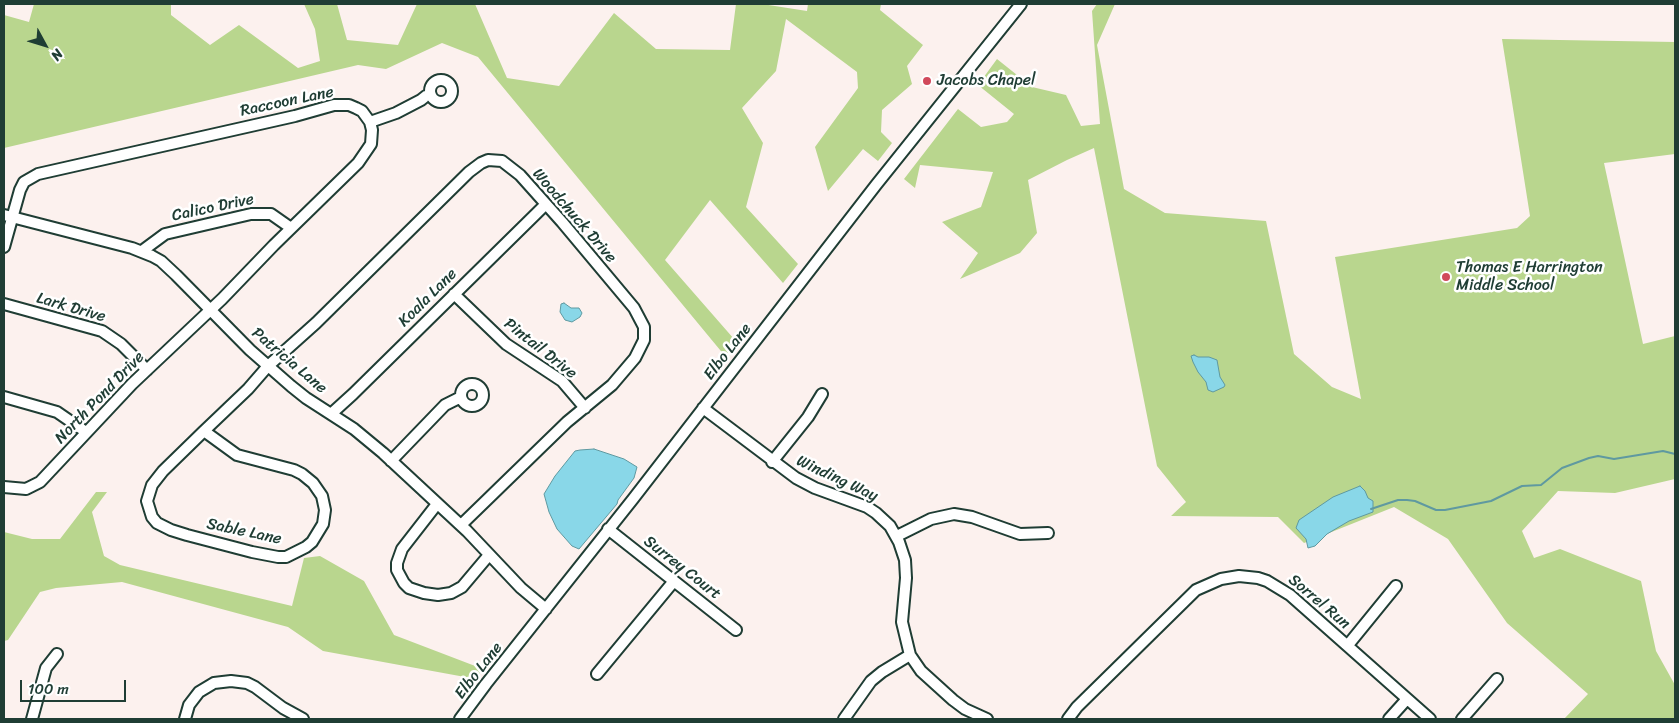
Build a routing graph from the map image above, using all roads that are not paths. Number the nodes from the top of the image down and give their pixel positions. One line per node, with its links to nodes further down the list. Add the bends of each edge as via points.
1 (1021, 4): 18 (street, Elbo Lane)
2 (431, 95): 3 (street)
3 (370, 122): 5 (street, Raccoon Lane, via 356,108 334,105 46,171 24,182); 6 (street, via 371,144 363,157)
4 (546, 205): 9 (street, Koala Lane); 12 (street, Woodchuck Drive, via 508,165 495,160 481,163); 17 (street, Woodchuck Drive, via 634,308 644,327 644,340 635,358 612,385)
5 (8, 216): 7 (street); 8 (street, Patricia Lane)
6 (291, 228): 8 (street, Calico Drive, via 271,214 251,214 165,234); 11 (street)
7 (4, 247)
8 (142, 251): 11 (street, Patricia Lane, via 169,268)
9 (454, 294): 17 (street, Pintail Drive, via 506,344 562,381); 19 (street, Koala Lane)
10 (4, 304): 13 (street, Lark Drive, via 102,331 122,344)
11 (210, 309): 12 (street, Patricia Lane); 13 (street, North Pond Drive)
12 (268, 366): 19 (street, Patricia Lane); 20 (street, Sable Lane)
13 (147, 370): 21 (street, North Pond Drive)
14 (822, 394): 23 (street)
15 (4, 397): 21 (street, via 56,412)
16 (461, 397): 22 (street, via 445,405)
17 (585, 408): 26 (street, Woodchuck Drive, via 546,441)
18 (703, 408): 23 (street, Winding Way); 27 (street, Elbo Lane)
19 (331, 414): 22 (street, Patricia Lane, via 361,434)
20 (204, 431): 20 (street, Sable Lane, via 152,485 148,501 157,523 242,550 278,557 286,557 312,542 320,530 325,510 322,496 313,483 294,470 236,455)
21 (86, 432): 24 (street, North Pond Drive, via 40,482 26,489)
22 (391, 461): 25 (street, Patricia Lane)
23 (772, 462): 29 (street, Winding Way, via 805,484 867,507)
24 (4, 487)
25 (437, 504): 26 (street, Patricia Lane); 30 (street, via 402,548 397,563 397,570 409,588 438,595 451,593 462,587)
26 (461, 525): 30 (street, Patricia Lane)
27 (608, 529): 31 (street, Surrey Court); 33 (street, Elbo Lane)
28 (1048, 533): 29 (street, via 1020,534 954,514 931,519)
29 (897, 536): 37 (street, Winding Way, via 905,560 902,622)
30 (489, 555): 33 (street, Patricia Lane)
31 (674, 581): 34 (street, Surrey Court); 38 (street)
32 (1396, 586): 35 (street)
33 (546, 609): 44 (street, Elbo Lane)
34 (736, 630)
35 (1348, 646): 40 (street, Sorrel Run); 47 (street, Sorrel Run, via 1275,585 1249,576 1221,579 1189,596)
36 (57, 654): 41 (street, via 46,668)
37 (910, 655): 45 (street, via 871,681); 46 (street, Winding Way, via 953,700)
38 (597, 674)
39 (1497, 679): 50 (street)
40 (1407, 699): 48 (street); 49 (street, Sorrel Run)
41 (32, 719)
42 (185, 719): 43 (street, via 189,705 199,692 214,683 231,681 255,687)
43 (303, 719)
44 (460, 719)
45 (844, 719)
46 (987, 719)
47 (1068, 719)
48 (1389, 719)
49 (1430, 719)
50 (1462, 719)

